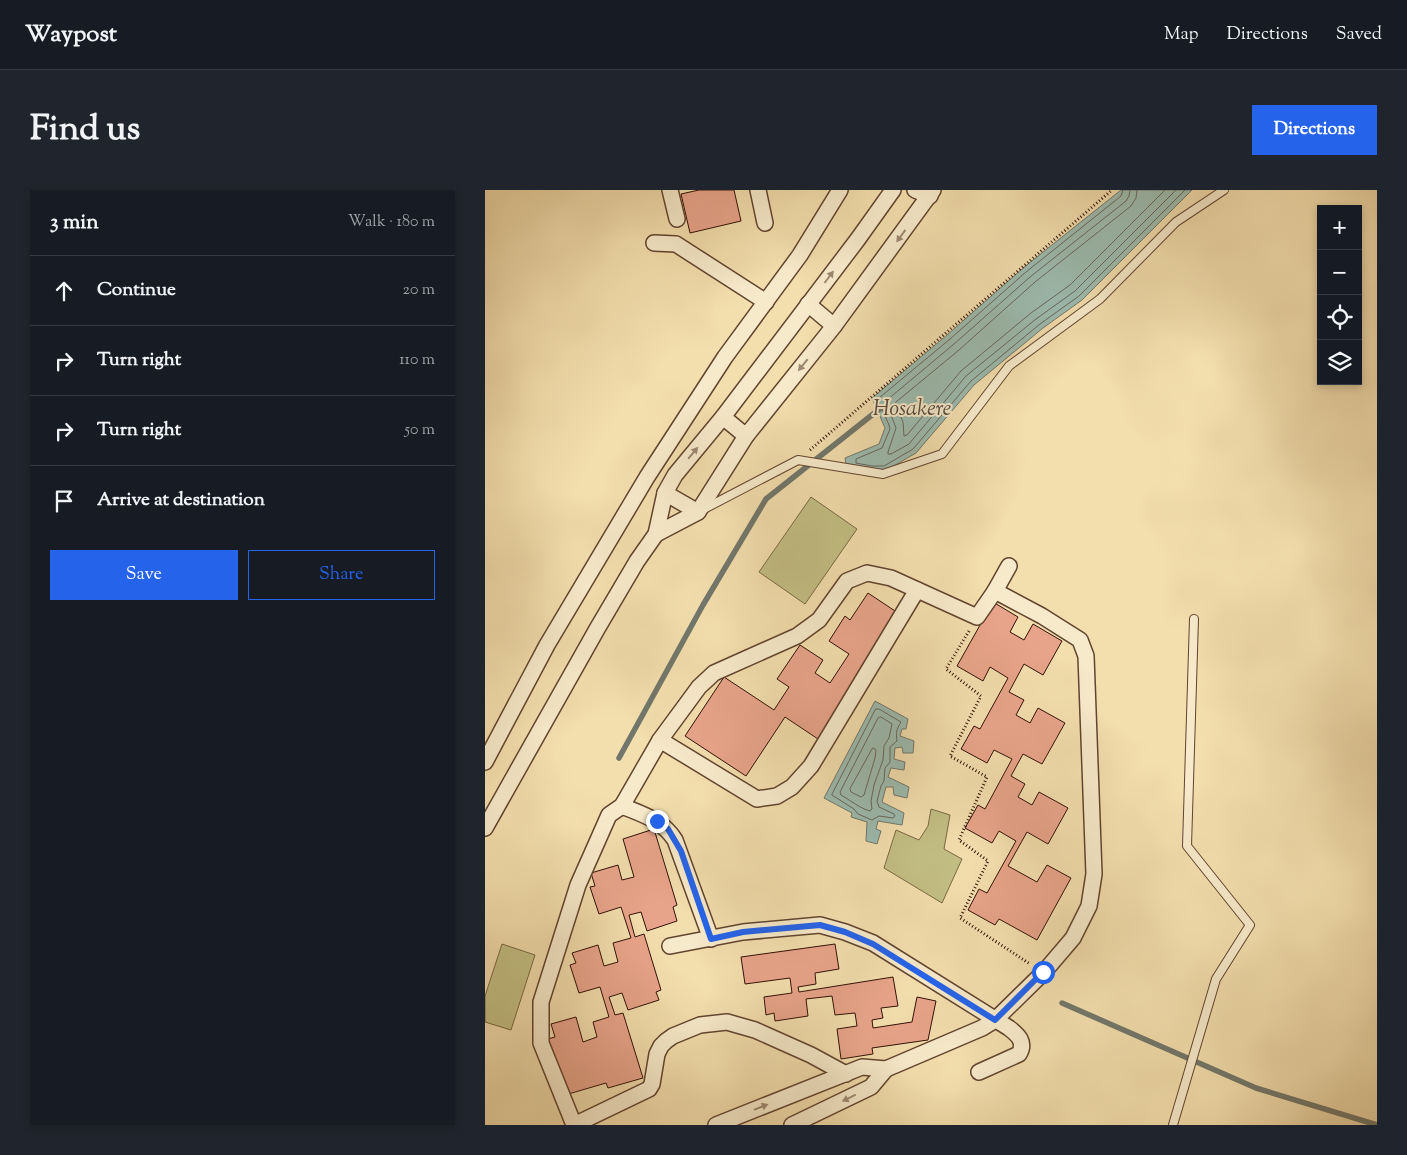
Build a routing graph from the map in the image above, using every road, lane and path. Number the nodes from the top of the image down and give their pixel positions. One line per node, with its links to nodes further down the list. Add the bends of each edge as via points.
1 (670, 190): 9 (street)
2 (758, 190): 10 (street)
3 (840, 190): 12 (street)
4 (893, 190): 13 (street, one-way to 4)
5 (915, 190): 8 (street)
6 (1112, 190): 17 (path)
7 (1224, 190): 17 (lane, via 1176,222 1100,299 1009,366 942,454 883,474)
8 (931, 193): 14 (street, one-way to 14)
9 (677, 219)
10 (765, 223)
11 (654, 243): 12 (street, via 676,244)
12 (766, 302): 27 (street, via 725,357 647,477 547,645)
13 (808, 304): 14 (street); 15 (street)
14 (834, 326): 16 (street, one-way to 16)
15 (723, 417): 16 (street); 18 (street, one-way to 15)
16 (745, 436): 19 (street)
17 (798, 460): 19 (lane)
18 (665, 492): 19 (street); 20 (street)
19 (698, 512): 20 (street)
20 (656, 534): 29 (street, via 597,629)
21 (1009, 566): 23 (street)
22 (917, 590): 24 (street); 26 (street, via 891,578 867,573 847,581 819,620 797,636 714,673 699,687); 26 (street, via 811,766 784,792 757,799)
23 (995, 591): 24 (street); 32 (street, via 1080,640 1086,656 1094,874 1089,906 1073,938)
24 (977, 618): 32 (path, via 947,669 981,696 950,756 987,777 959,840 988,861 959,918)
25 (1194, 619): 40 (lane, via 1187,846 1250,926 1217,979)
26 (660, 740): 28 (street)
27 (485, 762)
28 (622, 806): 30 (street, via 657,821 672,834 681,851); 37 (street, via 609,816 578,884 541,1002 541,1042)
29 (485, 828)
30 (711, 939): 31 (street); 33 (street, via 743,932 820,925 845,932 873,944)
31 (670, 946)
32 (1043, 972): 33 (street)
33 (995, 1020): 34 (street); 35 (street, via 1020,1038 1021,1050 1014,1057)
34 (886, 1068): 36 (street, via 862,1067); 39 (street, one-way to 39, via 871,1087)
35 (979, 1072)
36 (846, 1074): 37 (street, via 755,1030 727,1022 700,1025 673,1036 661,1046 649,1089); 38 (street, one-way to 36)
37 (574, 1125)
38 (716, 1125)
39 (792, 1125)
40 (1173, 1125)

